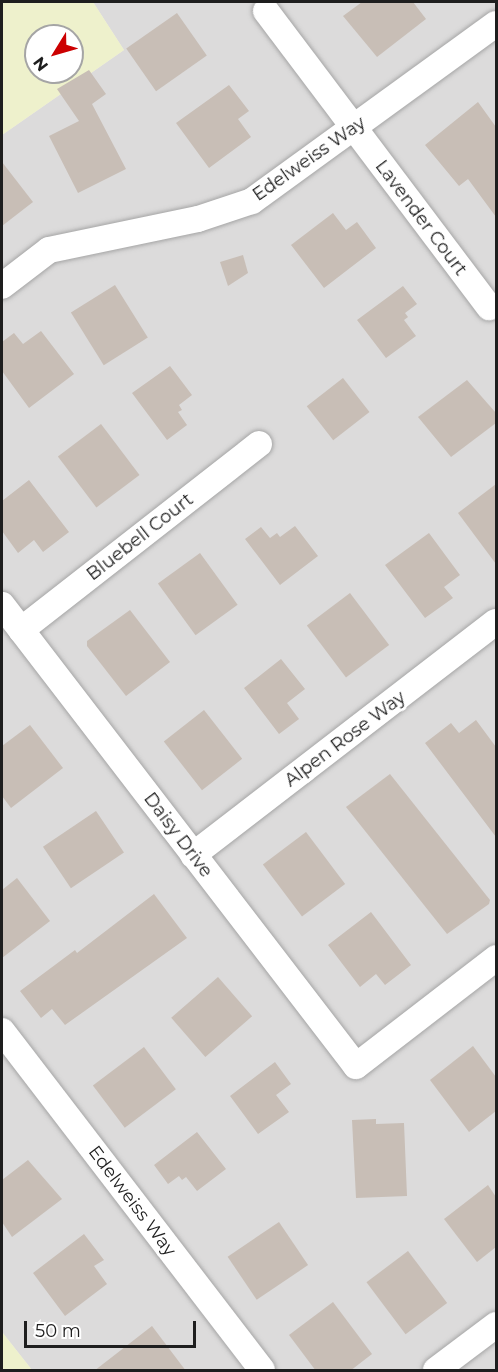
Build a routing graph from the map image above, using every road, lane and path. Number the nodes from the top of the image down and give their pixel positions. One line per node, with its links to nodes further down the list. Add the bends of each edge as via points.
1 (266, 11): 3 (street, Lavender Court)
2 (496, 24): 3 (street, Edelweiss Way)
3 (353, 128): 4 (street, Edelweiss Way, via 252,201 198,219 50,250); 5 (street, Lavender Court)
4 (2, 286)
5 (489, 307)
6 (259, 444): 9 (street, Bluebell Court)
7 (2, 604): 9 (street, Daisy Drive)
8 (496, 622): 10 (street, Alpen Rose Way)
9 (21, 630): 10 (street, Daisy Drive)
10 (193, 855): 11 (street, Daisy Drive, via 356,1066)
11 (496, 958)
12 (2, 1031): 14 (street, Edelweiss Way)
13 (496, 1325): 15 (street)
14 (262, 1371)
15 (436, 1371)

